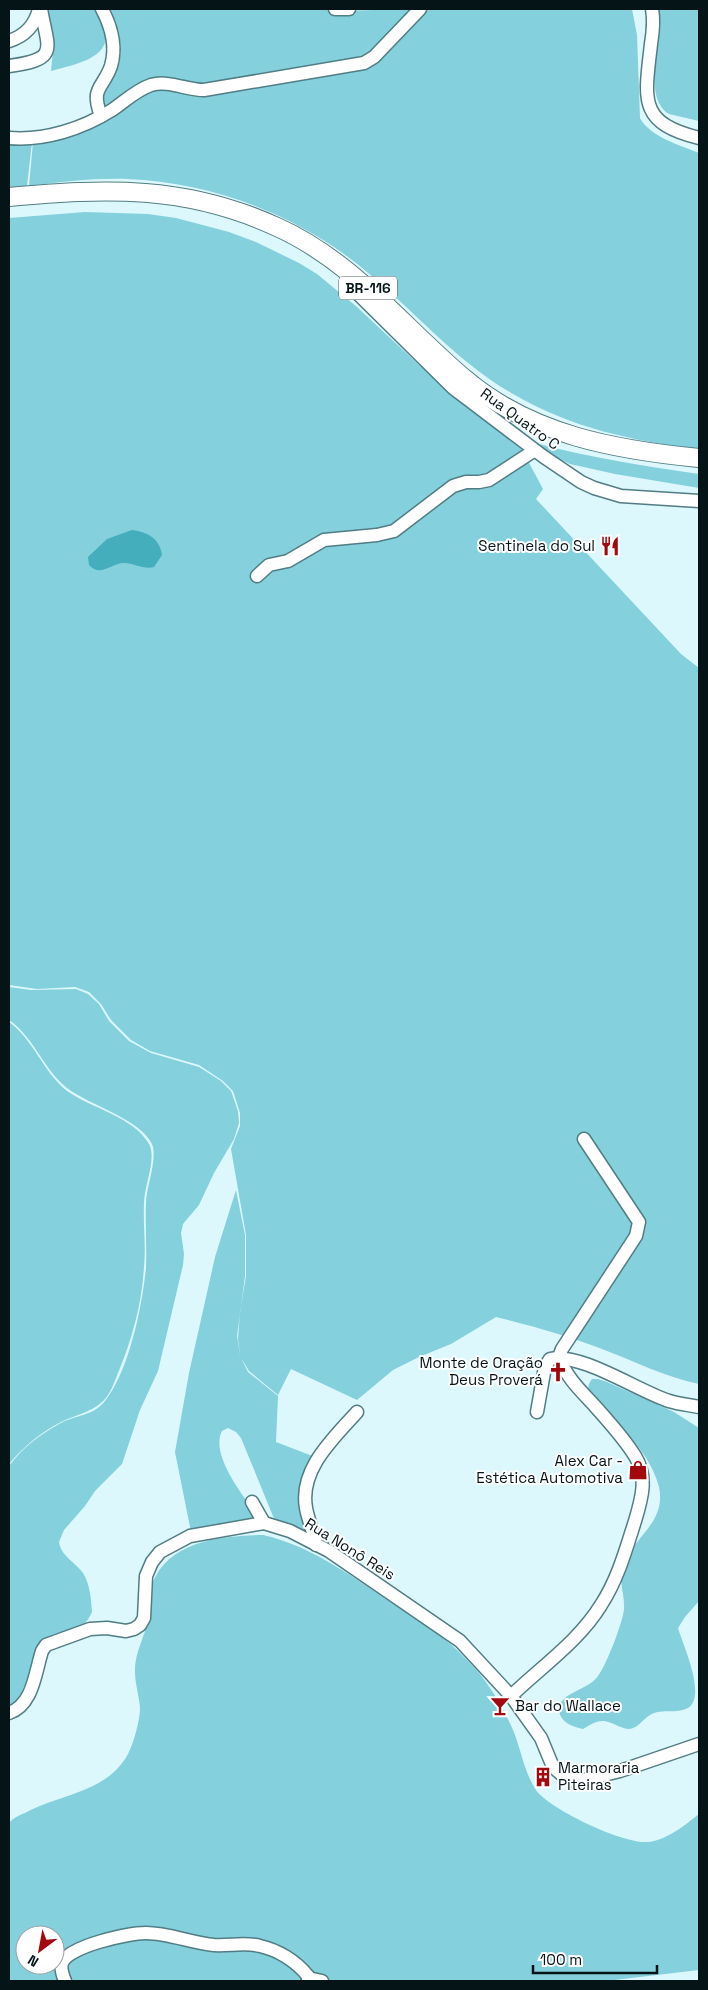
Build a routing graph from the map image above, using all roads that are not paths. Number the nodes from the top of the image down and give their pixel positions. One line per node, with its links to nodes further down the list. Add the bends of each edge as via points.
1 (40, 9): 7 (street, via 30,28); 8 (street, via 48,50 34,61)
2 (102, 9): 9 (street, via 113,45 110,68 97,92)
3 (335, 9): 4 (street)
4 (349, 9)
5 (420, 9): 9 (street, via 374,57 364,63 204,90 170,84 153,85 138,91)
6 (652, 9): 11 (street, via 650,108 656,119 669,128)
7 (9, 41)
8 (9, 66)
9 (101, 116): 10 (street, via 55,136)
10 (9, 138)
11 (699, 138)
12 (9, 197): 16 (highway, BR-116, via 78,192 151,192 210,202 259,219 296,236 343,266 466,380 515,413 587,440)
13 (9, 208): 14 (highway, BR-116, via 140,203 216,216 266,233 292,247)
14 (358, 293): 17 (highway, BR-116, via 460,387 496,415 578,450); 18 (street, Rua Quatro C, via 453,388 581,482 621,496)
15 (532, 452): 19 (street, via 489,480 454,486 394,530 377,535 324,540 288,561 269,565)
16 (699, 458)
17 (699, 470)
18 (699, 501)
19 (257, 576)
20 (584, 1139): 21 (street, via 639,1222 638,1231)
21 (559, 1357): 22 (street, via 583,1363 668,1401); 24 (street, via 550,1359 546,1367); 28 (street, via 567,1375 633,1453 643,1472 643,1484 627,1547 601,1605 588,1623)
22 (699, 1408)
23 (357, 1412): 27 (street, via 322,1453 307,1483 306,1508)
24 (537, 1412)
25 (252, 1502): 26 (street)
26 (264, 1523): 27 (street, Rua Nonô Reis, via 290,1531); 29 (street, Rua Nonô Reis, via 190,1536 160,1552 146,1576 145,1614 140,1625 130,1630 90,1629 46,1645 26,1700)
27 (316, 1545): 28 (street, Rua Nonô Reis, via 454,1636)
28 (511, 1696): 30 (street, Rua Nonô Reis, via 541,1738 553,1768 571,1780 620,1771)
29 (9, 1714)
30 (699, 1744)
31 (308, 1980): 32 (street, via 304,1970 283,1955 258,1945 216,1945 146,1933 115,1937 72,1952 62,1963); 33 (street)
32 (65, 1981)
33 (322, 1981)

